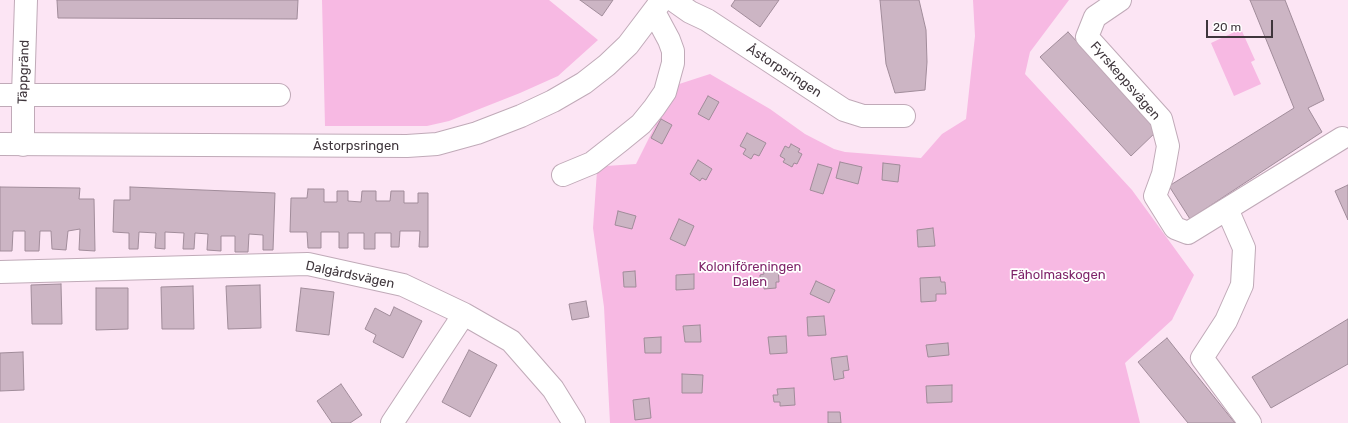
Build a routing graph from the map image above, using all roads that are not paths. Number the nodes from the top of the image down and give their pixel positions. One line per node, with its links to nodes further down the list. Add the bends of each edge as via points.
1 (26, 0): 6 (street, Täppgränd)
2 (673, 0): 8 (street, Åstorpsringen, via 844,110 863,116)
3 (1120, 0): 13 (street, Fyrskeppsvägen, via 1095,17 1088,37 1161,119 1168,146 1163,174 1155,196 1175,228 1188,233)
4 (658, 6): 11 (street, Åstorpsringen, via 628,45 607,66 584,83 521,116 477,133 437,144); 12 (street, via 674,51 665,92 640,124 620,141 592,163)
5 (0, 95): 6 (street)
6 (23, 95): 7 (street); 11 (street, Täppgränd)
7 (278, 95)
8 (904, 116)
9 (1342, 138): 13 (street, Fyrskeppsvägen)
10 (0, 144): 11 (street, Åstorpsringen)
11 (23, 144)
12 (563, 175)
13 (1227, 209): 18 (street, via 1244,248 1242,285 1226,320 1202,358)
14 (0, 272): 15 (street, Dalgårdsvägen, via 308,264 403,286)
15 (464, 314): 16 (street); 17 (street, Dalgårdsvägen, via 511,341 553,389)
16 (392, 423)
17 (574, 423)
18 (1250, 423)

